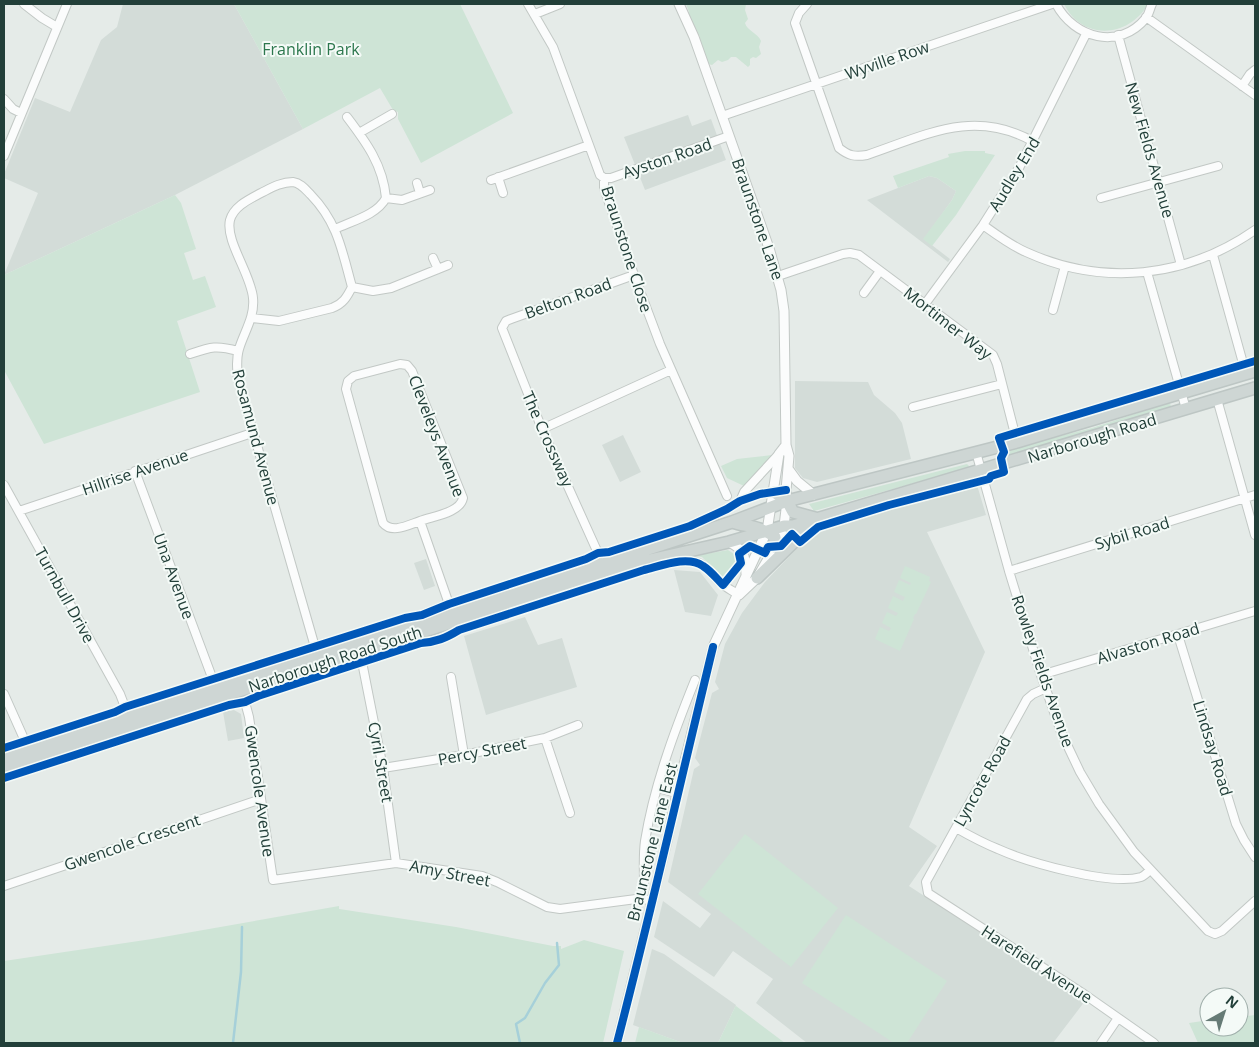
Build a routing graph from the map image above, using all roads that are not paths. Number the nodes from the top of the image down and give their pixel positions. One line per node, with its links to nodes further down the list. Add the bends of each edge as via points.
1 (24, 4): 12 (street)
2 (67, 4): 12 (street)
3 (528, 4): 10 (street, Braunstone Close)
4 (560, 4): 10 (street)
5 (679, 4): 22 (street, Braunstone Lane)
6 (807, 4): 16 (street, via 795,23)
7 (1052, 4): 16 (street, Wyville Row)
8 (1056, 4): 13 (street, via 1075,28)
9 (1152, 4): 11 (street)
10 (535, 14): 27 (street, Braunstone Close, via 553,47)
11 (1146, 17): 14 (street, via 1134,28); 17 (street)
12 (57, 26): 20 (street)
13 (1086, 34): 14 (street, via 1101,37); 26 (street, Audley End)
14 (1118, 35): 31 (street, New Fields Avenue)
15 (1255, 70): 17 (street)
16 (816, 84): 22 (street, Wyville Row); 26 (street, via 839,148 847,155 855,157 967,125 1001,128)
17 (1242, 86): 18 (street)
18 (1255, 95)
19 (4, 100): 20 (street)
20 (21, 113): 28 (street)
21 (392, 114): 24 (street)
22 (722, 116): 25 (street, Braunstone Lane)
23 (347, 117): 24 (street)
24 (359, 133): 36 (street, via 378,166)
25 (729, 136): 30 (street, Ayston Road); 50 (street, Braunstone Lane)
26 (1034, 142): 38 (street, Audley End)
27 (589, 145): 30 (street, Braunstone Close); 34 (street, via 494,178)
28 (4, 156)
29 (1218, 166): 31 (street)
30 (604, 178): 49 (street, Braunstone Close, via 604,188)
31 (1160, 182): 37 (street); 44 (street, New Fields Avenue)
32 (417, 183): 35 (street)
33 (430, 190): 35 (street)
34 (503, 193)
35 (420, 194): 36 (street, via 402,200)
36 (386, 198): 39 (street, via 369,214)
37 (1101, 198)
38 (983, 225): 45 (street, via 1025,252); 53 (street, Audley End)
39 (335, 229): 51 (street, Rosamund Avenue); 55 (street, Rosamund Avenue, via 303,186 293,182 279,184 236,209 229,229 253,297)
40 (1255, 230): 41 (street)
41 (1212, 255): 44 (street); 60 (street)
42 (433, 258): 46 (street)
43 (448, 265): 46 (street)
44 (1182, 265): 48 (street)
45 (1065, 266): 48 (street, via 1092,272); 54 (street)
46 (438, 269): 51 (street, via 391,288)
47 (880, 271): 50 (street, Mortimer Way, via 859,255 850,253); 52 (street); 53 (street, Mortimer Way)
48 (1147, 272): 63 (street)
49 (634, 275): 56 (street, Belton Road); 59 (street, Braunstone Close)
50 (778, 276): 70 (street, Braunstone Lane, via 784,311)
51 (352, 287): 55 (street, via 346,299 332,308 274,322)
52 (864, 294)
53 (926, 304): 61 (street, Mortimer Way, via 993,355)
54 (1054, 310)
55 (252, 318): 57 (street, Rosamund Avenue)
56 (504, 324): 67 (street, The Crossway, via 503,332)
57 (238, 351): 58 (street, via 213,346); 68 (street, Rosamund Avenue, via 238,379)
58 (190, 354)
59 (671, 370): 67 (street); 80 (street, Braunstone Close)
60 (1251, 372): 63 (main road, Narborough Road)
61 (1002, 384): 65 (street); 69 (street, Mortimer Way)
62 (1255, 388): 64 (main road, Narborough Road)
63 (1180, 393): 66 (street); 69 (main road, Narborough Road)
64 (1217, 399): 66 (main road, Narborough Road); 82 (street)
65 (913, 407)
66 (1186, 409): 74 (main road, Narborough Road)
67 (542, 429): 96 (street, The Crossway)
68 (252, 432): 75 (street, Hillrise Avenue); 103 (street, Rosamund Avenue)
69 (1017, 442): 71 (main road, Narborough Road)
70 (786, 445): 72 (street); 73 (street, Braunstone Lane)
71 (976, 452): 74 (street, Rowley Fields Avenue); 79 (main road, Narborough Road)
72 (779, 454): 77 (street); 83 (street, Narborough Road South, via 744,492)
73 (789, 470): 79 (street); 81 (street, Braunstone Lane)
74 (980, 470): 86 (main road, Narborough Road); 97 (street, Rowley Fields Avenue)
75 (136, 472): 85 (street, Hillrise Avenue); 107 (street, Una Avenue)
76 (4, 485): 85 (street, Turnbull Drive)
77 (774, 492): 81 (main road); 83 (street, Narborough Road South); 84 (street)
78 (1255, 494): 82 (street, Sybil Road)
79 (814, 495): 81 (main road, Narborough Road)
80 (727, 496)
81 (787, 496): 84 (main road, Narborough Road South); 86 (main road, via 793,512); 89 (street, Braunstone Lane East)
82 (1244, 498): 91 (street); 97 (street, Sybil Road)
83 (740, 501): 92 (street, Narborough Road South, via 706,519)
84 (772, 506): 88 (main road, Narborough Road South); 90 (street, Braunstone Lane East)
85 (19, 511): 112 (street, Turnbull Drive)
86 (815, 518): 89 (main road, Narborough Road); 98 (main road, via 805,531)
87 (420, 521): 87 (street, Cleveleys Avenue, via 396,529 383,523 346,389 354,376 400,364 410,367 463,498 455,509); 100 (street)
88 (732, 522): 90 (main road); 93 (main road, Narborough Road South)
89 (784, 526): 90 (main road, Narborough Road South); 95 (street, Braunstone Lane East)
90 (767, 531): 94 (main road, Narborough Road South); 95 (main road, via 775,537); 98 (street, Braunstone Lane East)
91 (1255, 534)
92 (661, 535): 93 (street, Narborough Road South); 96 (street, Narborough Road South)
93 (686, 536): 118 (main road, Narborough Road South)
94 (729, 542): 98 (street, via 742,552); 119 (main road, Narborough Road South, via 632,564)
95 (775, 547): 98 (street, Braunstone Lane East)
96 (598, 553): 100 (street, Narborough Road South)
97 (1009, 571): 105 (street, Rowley Fields Avenue)
98 (751, 577): 99 (street, Braunstone Lane East)
99 (739, 595): 104 (street, Narborough Road South, via 723,586 698,563 672,563 459,630 435,642 421,643); 123 (street, Braunstone Lane East, via 713,647)
100 (449, 604): 103 (street, Narborough Road South)
101 (1255, 611): 102 (street, Alvaston Road)
102 (1178, 634): 105 (street, Alvaston Road); 127 (street, Lindsay Road, via 1236,824)
103 (315, 647): 107 (street, Narborough Road South)
104 (362, 662): 111 (street, Narborough Road South); 120 (street, Cyril Street)
105 (1041, 675): 109 (street, Rowley Fields Avenue)
106 (451, 677): 117 (street)
107 (213, 680): 112 (street, Narborough Road South)
108 (695, 680): 122 (street)
109 (1046, 688): 126 (street, Lyncote Road, via 1027,699); 129 (street, Rowley Fields Avenue, via 1061,732 1080,772 1119,833)
110 (4, 694): 115 (street)
111 (246, 702): 121 (street, Narborough Road South); 124 (street, Gwencole Avenue)
112 (125, 707): 115 (street, Narborough Road South)
113 (578, 725): 114 (street, Percy Street)
114 (545, 738): 117 (street, Percy Street); 125 (street)
115 (25, 741): 116 (street, Narborough Road South)
116 (4, 748)
117 (464, 755): 120 (street, Percy Street)
118 (4, 757)
119 (4, 768)
120 (384, 768): 128 (street, Cyril Street)
121 (4, 778)
122 (657, 788): 123 (street); 132 (street, via 645,842)
123 (677, 793): 134 (street, Braunstone Lane East)
124 (260, 799): 130 (street, Gwencole Avenue); 133 (street, Gwencole Crescent)
125 (570, 813)
126 (956, 828): 129 (street, via 999,850 1050,867 1128,878 1143,876); 131 (street, Lyncote Road)
127 (1255, 857)
128 (396, 863): 130 (street, Amy Street); 134 (street, Amy Street, via 482,876 547,907 560,909 636,899)
129 (1150, 870): 135 (street, Rowley Fields Avenue, via 1208,931 1215,934)
130 (273, 880)
131 (926, 882): 136 (street, Harefield Avenue, via 928,892)
132 (644, 883)
133 (4, 886)
134 (653, 900): 137 (street, Braunstone Lane East)
135 (1255, 901)
136 (1118, 1018): 138 (street); 139 (street, Harefield Avenue)
137 (617, 1043)
138 (1101, 1043)
139 (1154, 1043)

